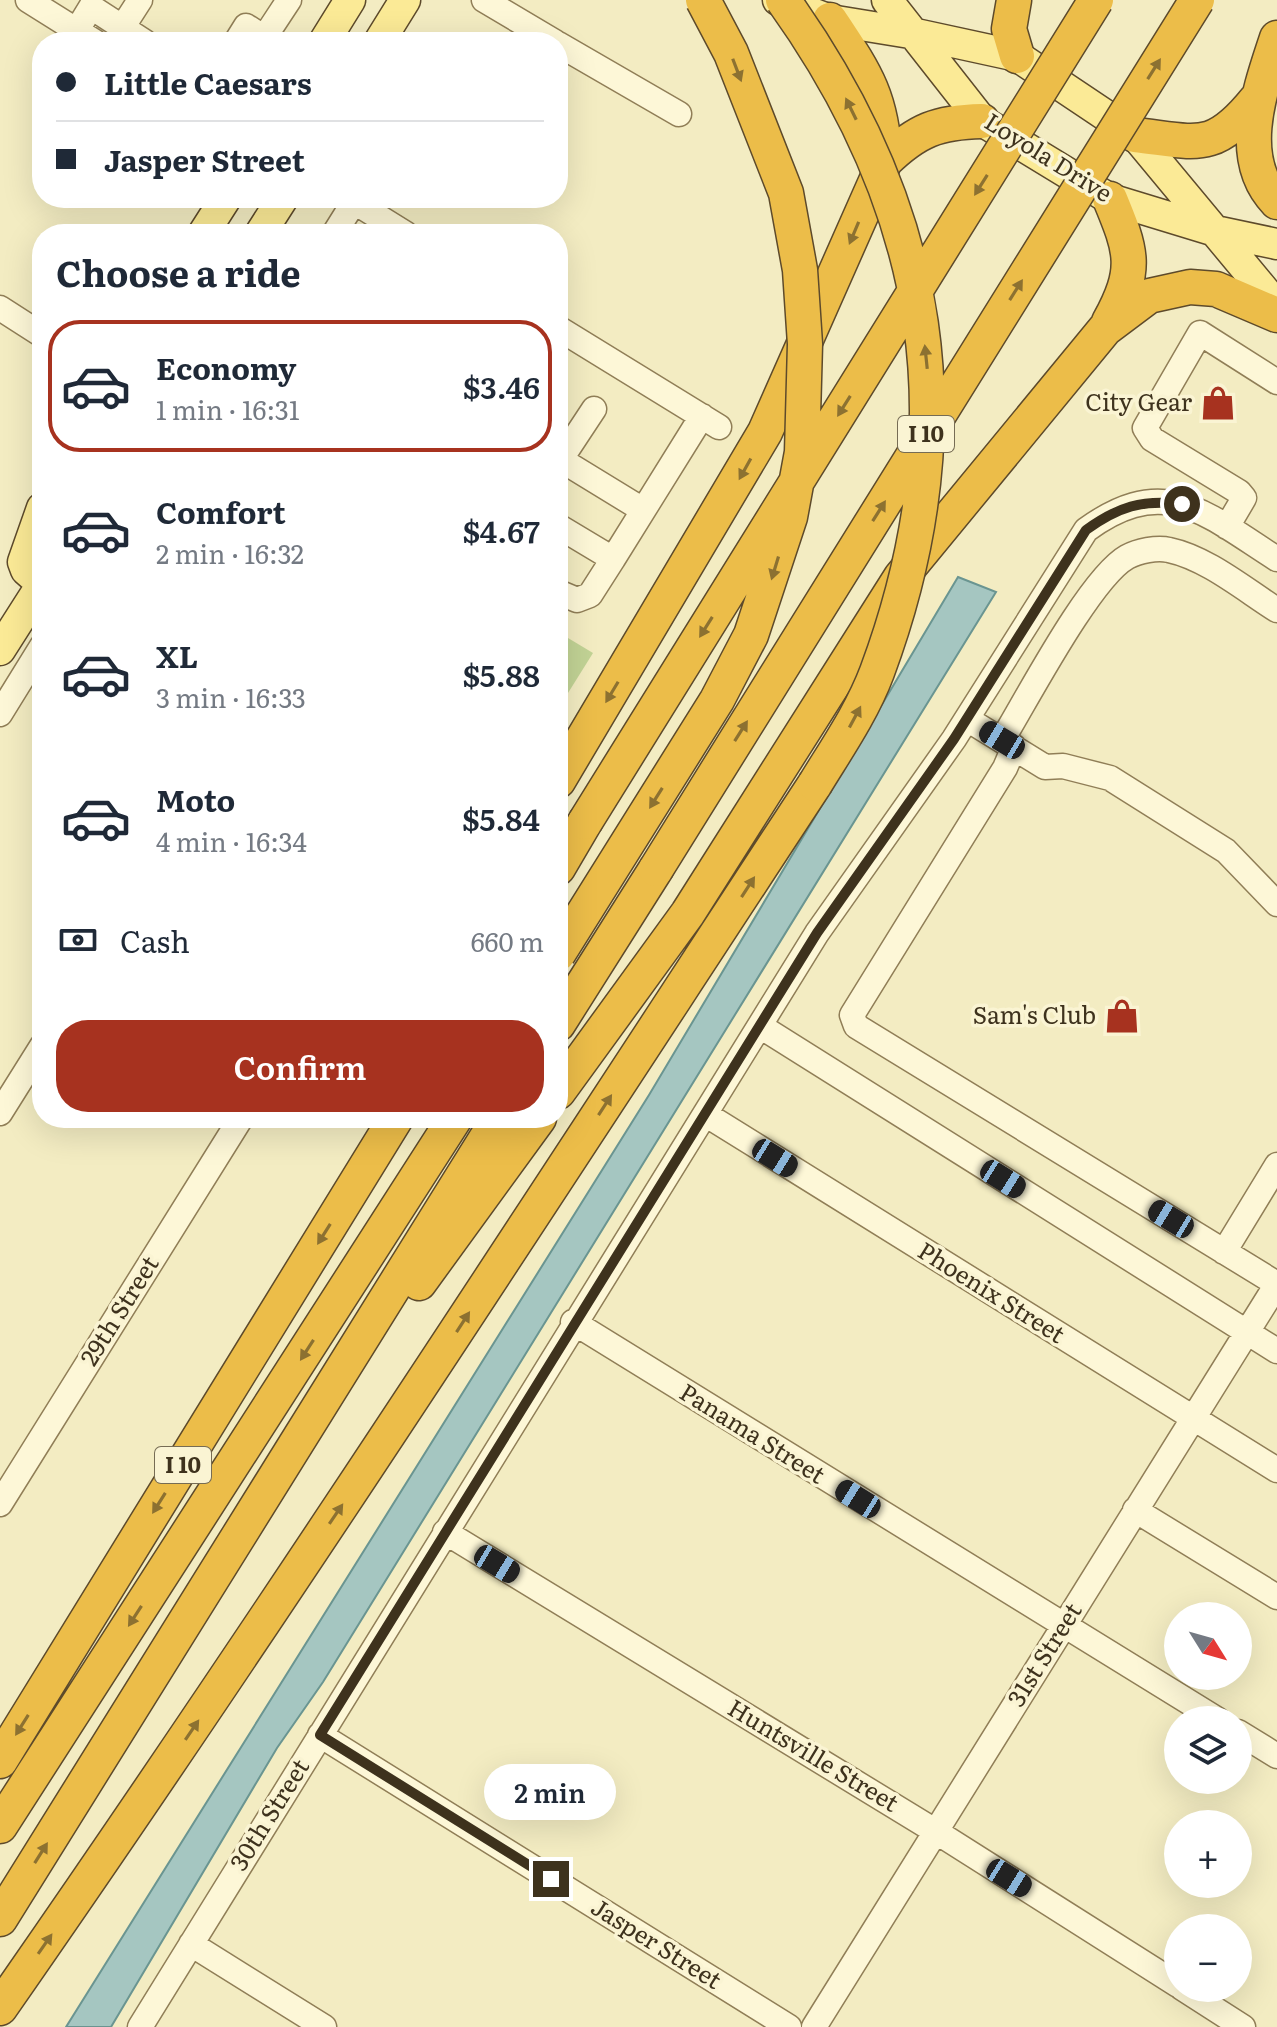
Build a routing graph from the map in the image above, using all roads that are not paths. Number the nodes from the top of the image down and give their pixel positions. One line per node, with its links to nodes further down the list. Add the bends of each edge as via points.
1 (28, 0): 15 (street)
2 (140, 0): 14 (street)
3 (289, 0): 18 (street)
4 (350, 0): 19 (main road)
5 (405, 0): 20 (main road)
6 (484, 0): 21 (street)
7 (703, 0): 68 (highway, one-way to 68, bridge, via 731,53 786,193 800,270 805,344 802,452 790,517 751,635 717,700)
8 (781, 0): 13 (main road); 105 (highway, one-way to 8, bridge, via 420,1387 853,721 876,674 913,548 927,455 928,378 921,309 875,159 827,61)
9 (887, 0): 22 (main road, Loyola Drive)
10 (1014, 0): 25 (highway, via 1009,29)
11 (1096, 0): 66 (highway, one-way to 66, bridge)
12 (1197, 0): 69 (highway, I 10, one-way to 12, bridge)
13 (830, 20): 22 (main road); 30 (highway, via 880,106)
14 (122, 28): 16 (street, via 91,7); 17 (street)
15 (80, 32)
16 (87, 32)
17 (129, 32)
18 (272, 32)
19 (330, 32)
20 (385, 32)
21 (538, 32)
22 (916, 34): 25 (main road); 28 (main road, Loyola Drive)
23 (1277, 38): 26 (highway)
24 (568, 50): 27 (street)
25 (1017, 56): 29 (main road)
26 (1256, 100): 29 (highway, via 1237,123 1204,142); 32 (highway, via 1259,173)
27 (679, 114)
28 (982, 121): 30 (highway, via 949,122 923,132); 31 (main road, Loyola Drive)
29 (1135, 135): 35 (main road)
30 (885, 161): 65 (highway, one-way to 65, via 765,432)
31 (1110, 199): 35 (main road, Loyola Drive); 41 (highway, via 1130,246 1123,296)
32 (1277, 202)
33 (364, 208): 34 (street)
34 (390, 224)
35 (1215, 231): 36 (main road, Loyola Drive); 37 (main road)
36 (1277, 244)
37 (1277, 306)
38 (0, 308): 40 (street)
39 (1277, 315): 41 (highway, via 1216,289 1190,287 1149,296)
40 (32, 329)
41 (1105, 329): 72 (highway, via 901,577 688,913)
42 (568, 338): 48 (street, via 711,421)
43 (1277, 382): 49 (street, via 1200,333 1145,428 1152,439 1244,498)
44 (594, 409): 45 (street)
45 (568, 446)
46 (568, 464): 48 (street)
47 (32, 510): 54 (main road)
48 (643, 510): 53 (street)
49 (1227, 527): 52 (street, 30th Street); 63 (street, 30th Street, via 1182,504 1153,501 1114,510 1096,523 1067,557)
50 (568, 532): 53 (street)
51 (32, 536): 55 (main road, via 23,562)
52 (1270, 550): 56 (street)
53 (613, 559): 57 (street, via 590,595 577,600)
54 (0, 563)
55 (32, 575)
56 (1234, 583): 59 (street); 64 (street, via 1168,549 1127,557 1075,617)
57 (568, 596)
58 (32, 600): 60 (main road)
59 (1277, 610)
60 (0, 650)
61 (32, 662): 62 (street)
62 (0, 714)
63 (967, 719): 64 (street); 70 (street, 30th Street, via 817,933)
64 (1008, 744): 67 (street, via 1045,767 1110,778 1226,851); 81 (street, via 1005,768 852,1015 856,1026)
65 (568, 764)
66 (568, 851)
67 (1277, 904)
68 (568, 938)
69 (568, 1008)
70 (760, 1026): 74 (street, 30th Street); 84 (street)
71 (32, 1062): 73 (street)
72 (568, 1078)
73 (0, 1113)
74 (705, 1114): 83 (street, 30th Street); 87 (street, Phoenix Street)
75 (235, 1128): 89 (street, 29th Street)
76 (390, 1128): 98 (highway, I 10, one-way to 98)
77 (449, 1128): 99 (highway, one-way to 99)
78 (493, 1128): 86 (highway)
79 (532, 1128): 86 (highway, via 431,1268)
80 (1277, 1165): 81 (street)
81 (1224, 1252): 82 (street)
82 (1277, 1284): 84 (street, 31st Street)
83 (573, 1322): 91 (street, 30th Street); 93 (street, Panama Street)
84 (1247, 1332): 85 (street); 87 (street, 31st Street)
85 (1277, 1351)
86 (337, 1382): 101 (highway, one-way to 86)
87 (1192, 1418): 88 (street, Phoenix Street); 90 (street, 31st Street)
88 (1277, 1470)
89 (0, 1504)
90 (1135, 1510): 92 (street); 93 (street, 31st Street)
91 (445, 1532): 95 (street, 30th Street); 100 (street, Huntsville Street)
92 (1277, 1597)
93 (1062, 1627): 94 (street, Panama Street); 100 (street, 31st Street)
94 (1195, 1706)
95 (320, 1735): 102 (street, 30th Street); 108 (street, Jasper Street)
96 (1252, 1741): 97 (street)
97 (1277, 1756)
98 (0, 1761)
99 (0, 1826)
100 (935, 1831): 103 (street, Huntsville Street); 109 (street, 31st Street)
101 (0, 1919)
102 (191, 1944): 106 (street, 30th Street); 107 (street)
103 (1164, 1977)
104 (1204, 2002): 110 (street, Huntsville Street)
105 (0, 2008)
106 (140, 2027)
107 (324, 2027)
108 (789, 2027)
109 (814, 2027)
110 (1243, 2027)

